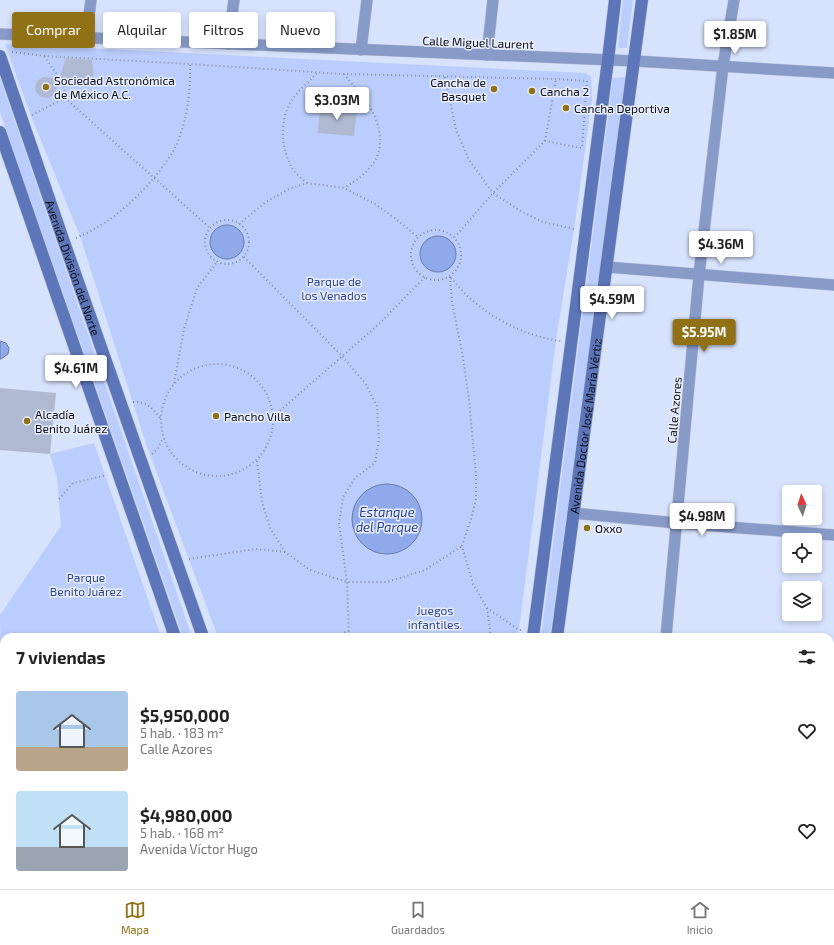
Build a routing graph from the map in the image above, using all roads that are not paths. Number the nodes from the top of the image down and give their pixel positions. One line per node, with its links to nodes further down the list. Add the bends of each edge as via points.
1 (91, 0): 8 (street)
2 (234, 0): 9 (street)
3 (367, 0): 15 (street)
4 (493, 0): 16 (street)
5 (614, 0): 18 (main road, Avenida Doctor José María Vértiz)
6 (642, 0): 19 (main road, Avenida Doctor José María Vértiz)
7 (734, 0): 20 (street, Calle Azores)
8 (89, 12)
9 (232, 12)
10 (0, 34): 11 (street, Calle Miguel Laurent)
11 (12, 35)
12 (95, 38): 13 (street, Calle Miguel Laurent)
13 (189, 42)
14 (258, 45): 15 (street, Calle Miguel Laurent)
15 (361, 50): 16 (street, Calle Miguel Laurent)
16 (487, 55): 18 (street, Calle Miguel Laurent)
17 (0, 56): 30 (main road, Avenida División del Norte)
18 (608, 60): 19 (street, Calle Miguel Laurent); 31 (main road, Avenida Doctor José María Vértiz)
19 (635, 61): 20 (street, Calle Miguel Laurent); 23 (main road, Avenida Doctor José María Vértiz)
20 (723, 66): 21 (street, Calle Miguel Laurent); 24 (street, Calle Azores)
21 (834, 73)
22 (0, 132): 29 (main road, Avenida División del Norte)
23 (607, 267): 24 (street); 26 (main road, Avenida Doctor José María Vértiz)
24 (699, 275): 25 (street); 27 (street, Calle Azores)
25 (834, 285)
26 (573, 513): 27 (street); 32 (main road, Avenida Doctor José María Vértiz)
27 (677, 523): 28 (street); 33 (street, Calle Azores)
28 (834, 535)
29 (174, 633)
30 (202, 633)
31 (533, 633)
32 (558, 633)
33 (666, 633)

